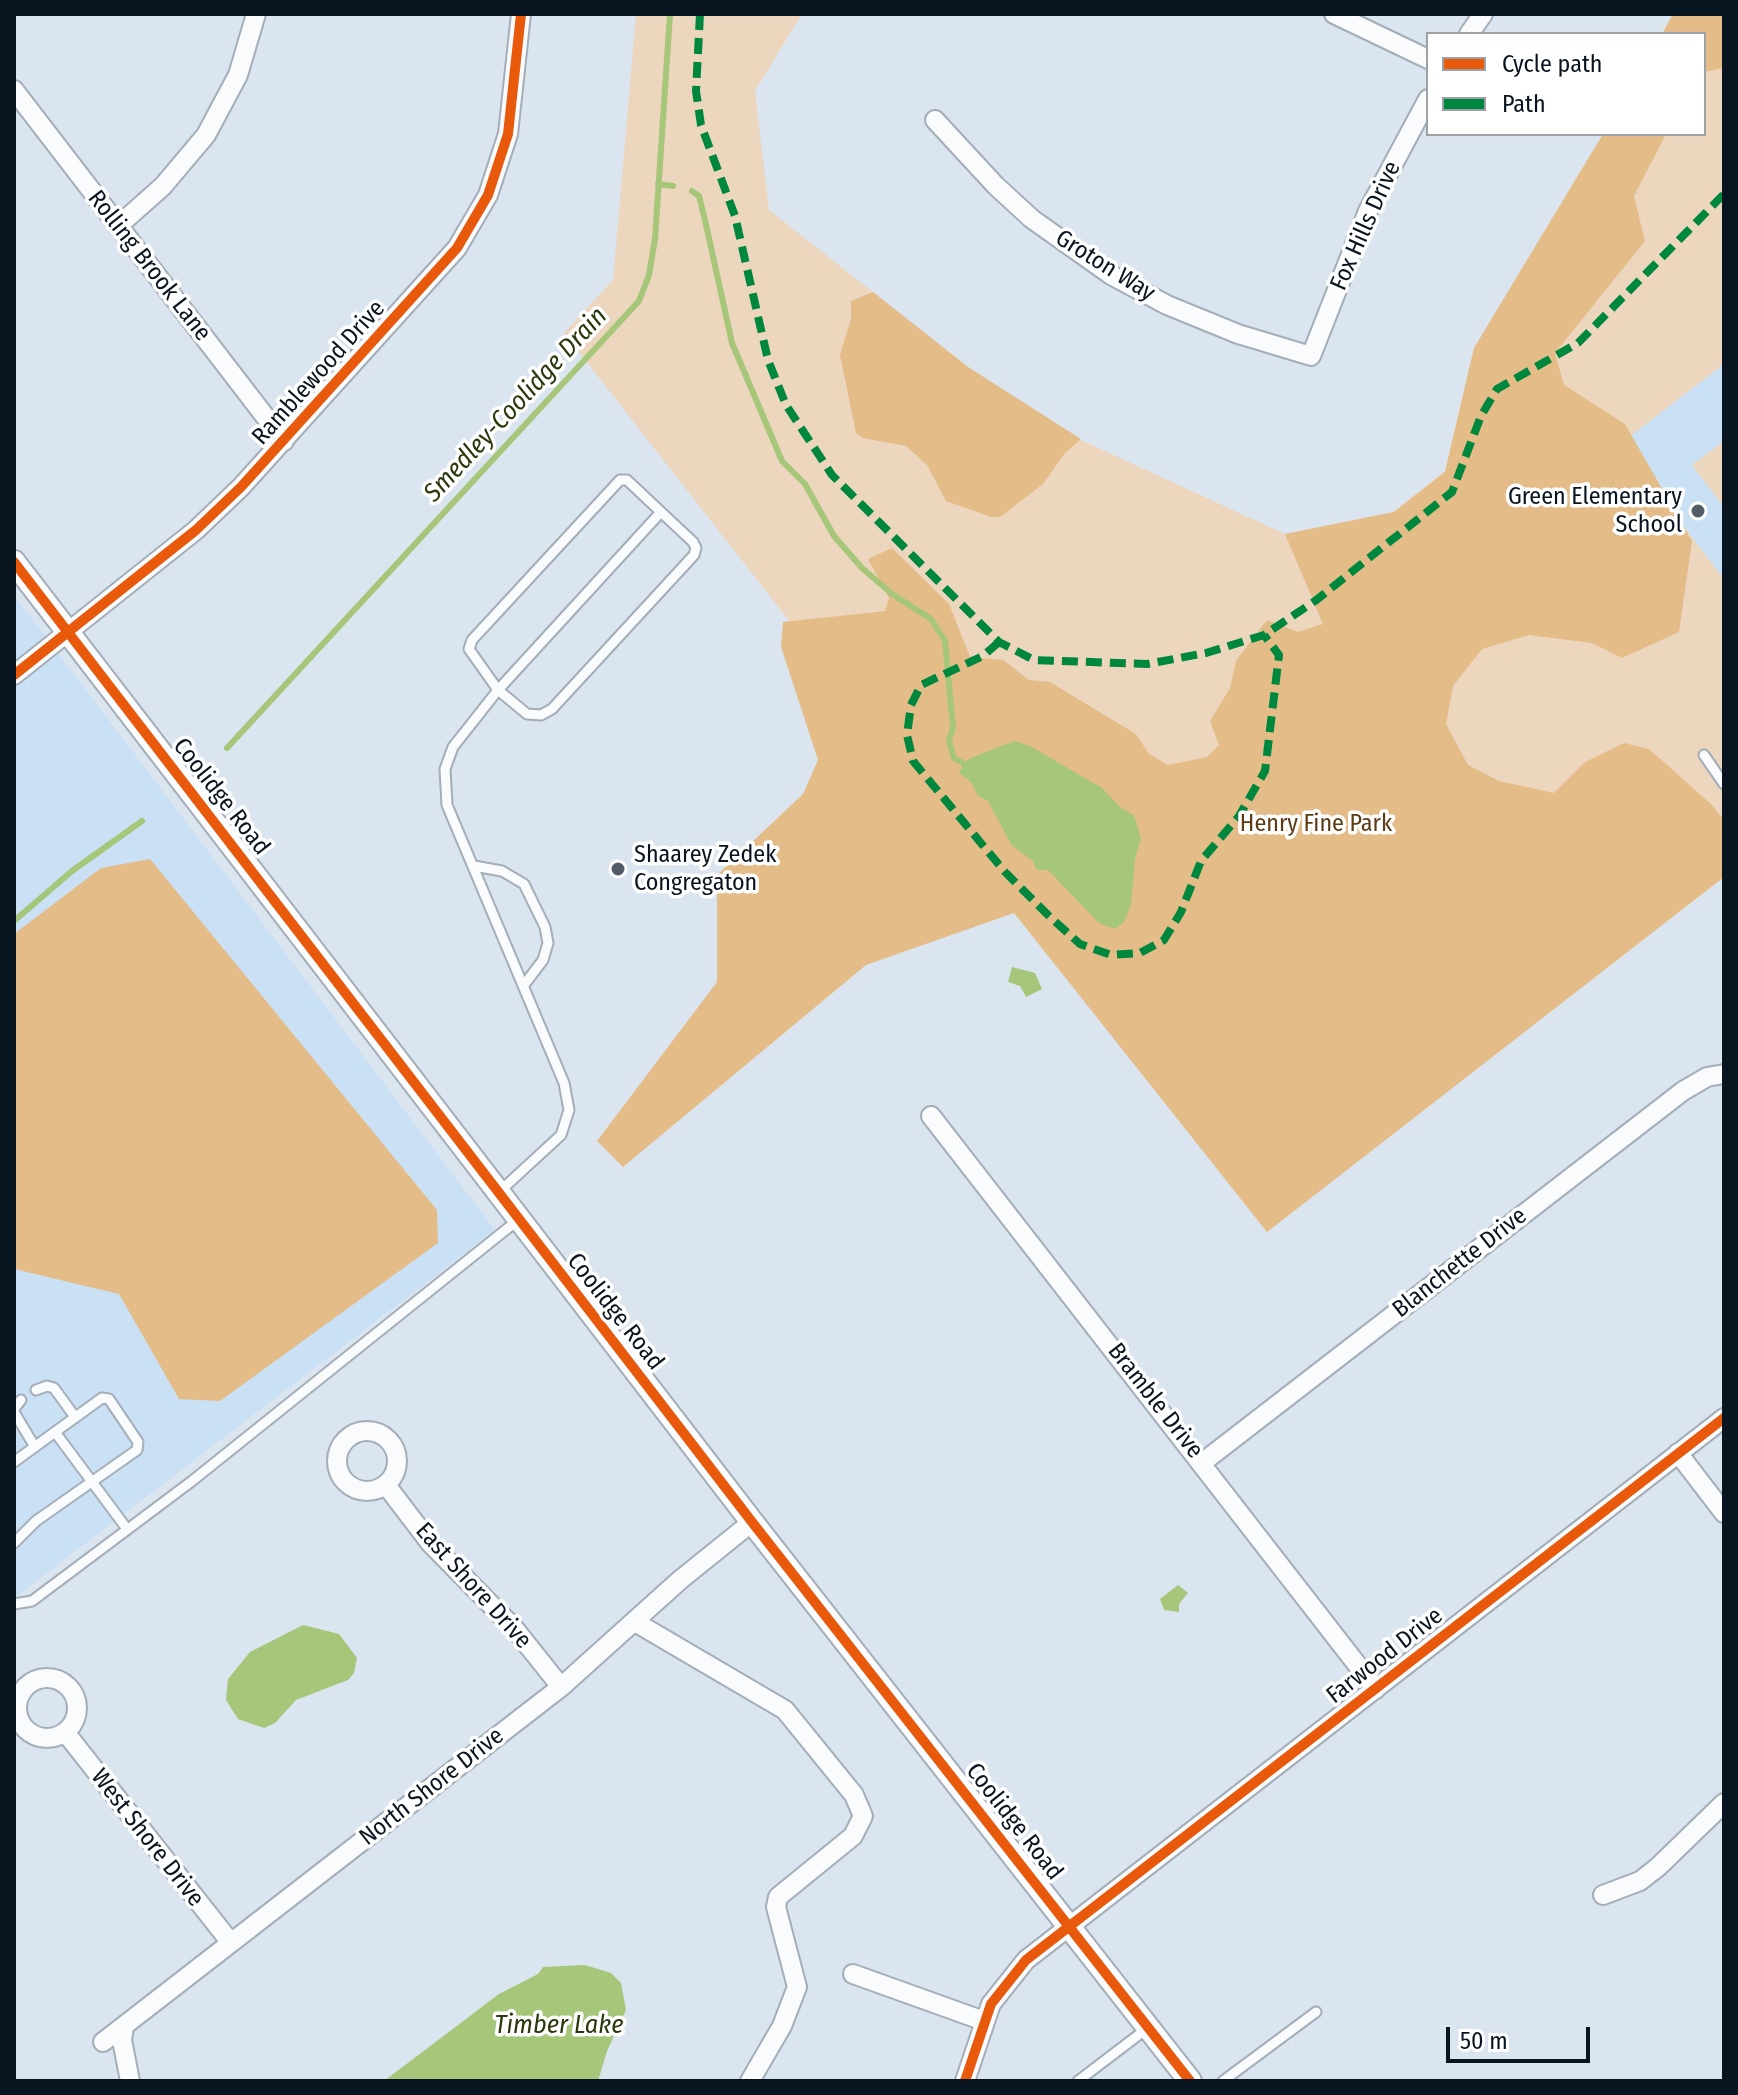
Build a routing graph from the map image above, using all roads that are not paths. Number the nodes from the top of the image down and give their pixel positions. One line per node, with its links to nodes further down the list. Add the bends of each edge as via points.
1 (256, 14): 10 (street, via 238,75 206,135 163,186)
2 (521, 14): 12 (street, Ramblewood Drive, via 508,134 477,219 436,274)
3 (1334, 14): 6 (street)
4 (1483, 14): 5 (street)
5 (1470, 32)
6 (1426, 58)
7 (14, 90): 10 (street, Rolling Brook Lane)
8 (1426, 103): 11 (street, Fox Hills Drive, via 1368,211)
9 (935, 120): 11 (street, Groton Way, via 1032,219 1111,275 1238,334)
10 (118, 226): 12 (street, Rolling Brook Lane)
11 (1311, 356)
12 (284, 441): 15 (street, Ramblewood Drive, via 196,530)
13 (661, 512): 17 (lane); 17 (lane, via 693,542 694,555 552,709 527,714); 17 (lane, via 627,480 614,484 472,640 471,657)
14 (14, 562): 15 (street, Coolidge Road)
15 (69, 633): 16 (street, Ramblewood Drive); 24 (street, Coolidge Road)
16 (14, 675)
17 (498, 690): 20 (lane, via 453,747 445,769 447,805)
18 (1704, 755): 19 (lane)
19 (1724, 784)
20 (474, 866): 21 (lane); 21 (lane, via 502,871 524,884 545,927 543,960)
21 (524, 985): 24 (lane, via 564,1083 569,1110 561,1135)
22 (1724, 1074): 35 (street, Blanchette Drive, via 1683,1091)
23 (931, 1116): 35 (street, Bramble Drive)
24 (499, 1192): 25 (street, Coolidge Road)
25 (518, 1220): 39 (street, Coolidge Road); 40 (lane)
26 (36, 1390): 29 (lane, via 54,1388)
27 (21, 1400): 28 (lane)
28 (14, 1410): 32 (lane)
29 (75, 1417): 31 (lane); 36 (lane, via 102,1398 109,1399 138,1442 137,1450)
30 (1724, 1418): 33 (street, Farwood Drive)
31 (55, 1432): 32 (lane); 36 (lane)
32 (35, 1447): 34 (lane)
33 (1678, 1453): 38 (street); 45 (street, Farwood Drive)
34 (14, 1462)
35 (1203, 1462): 45 (street, Bramble Drive)
36 (91, 1481): 40 (lane); 41 (lane)
37 (386, 1485): 44 (street, East Shore Drive, via 431,1544 514,1628)
38 (1724, 1513)
39 (752, 1522): 43 (street, North Shore Drive); 49 (street, Coolidge Road)
40 (127, 1529): 42 (lane, via 32,1601)
41 (14, 1543)
42 (14, 1604)
43 (635, 1622): 44 (street, North Shore Drive); 59 (street, via 785,1710 854,1795 863,1816 853,1836 778,1897 776,1907 797,1987 782,2026)
44 (561, 1687): 50 (street, North Shore Drive)
45 (1376, 1689): 49 (street, Farwood Drive)
46 (65, 1732): 50 (street, West Shore Drive)
47 (1724, 1803): 48 (street, via 1640,1881)
48 (1603, 1895)
49 (1071, 1925): 53 (street, Farwood Drive, via 1012,1974); 55 (street, Coolidge Road)
50 (231, 1943): 54 (street, North Shore Drive)
51 (853, 1974): 53 (street)
52 (1316, 2012): 62 (lane)
53 (984, 2021): 60 (street, Farwood Drive)
54 (124, 2027): 56 (street, North Shore Drive); 58 (street)
55 (1149, 2027): 57 (street, Coolidge Road); 61 (lane)
56 (103, 2042)
57 (1182, 2078)
58 (130, 2081)
59 (750, 2081)
60 (965, 2081)
61 (1078, 2081)
62 (1223, 2081)

